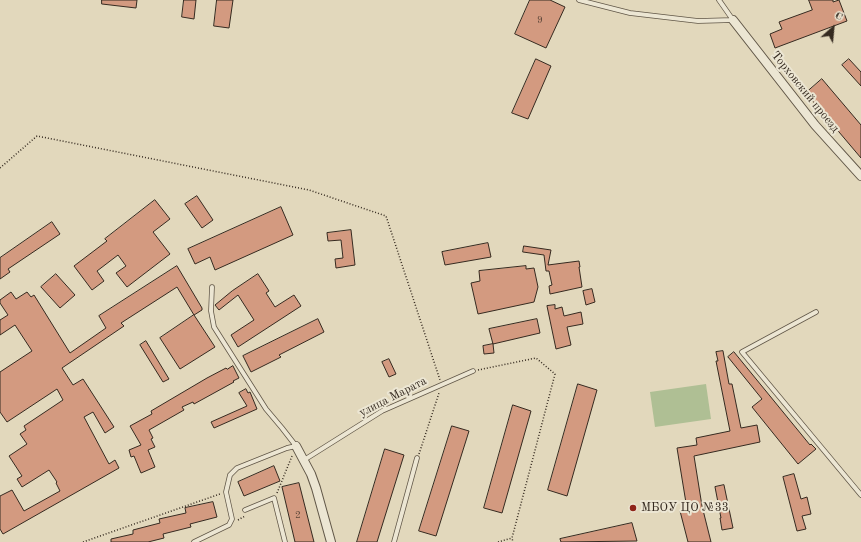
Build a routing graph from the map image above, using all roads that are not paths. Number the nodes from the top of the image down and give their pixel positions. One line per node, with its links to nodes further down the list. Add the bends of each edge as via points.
1 (579, 0): 3 (lane, via 630,13 698,21)
2 (719, 0): 3 (lane)
3 (733, 20): 4 (street, Торховский проезд, via 815,124)
4 (861, 176)
5 (212, 286): 8 (lane, via 211,311 214,327 266,409)
6 (816, 312): 11 (lane, via 742,352)
7 (473, 371): 10 (lane, улица Марата, via 382,411)
8 (296, 446): 10 (street); 13 (lane, via 237,468 230,474 226,492 232,519 229,525)
9 (418, 458): 16 (lane)
10 (304, 460): 15 (street, via 316,488)
11 (861, 495)
12 (245, 510): 14 (lane, via 274,498)
13 (194, 542)
14 (285, 542)
15 (331, 542)
16 (394, 542)

